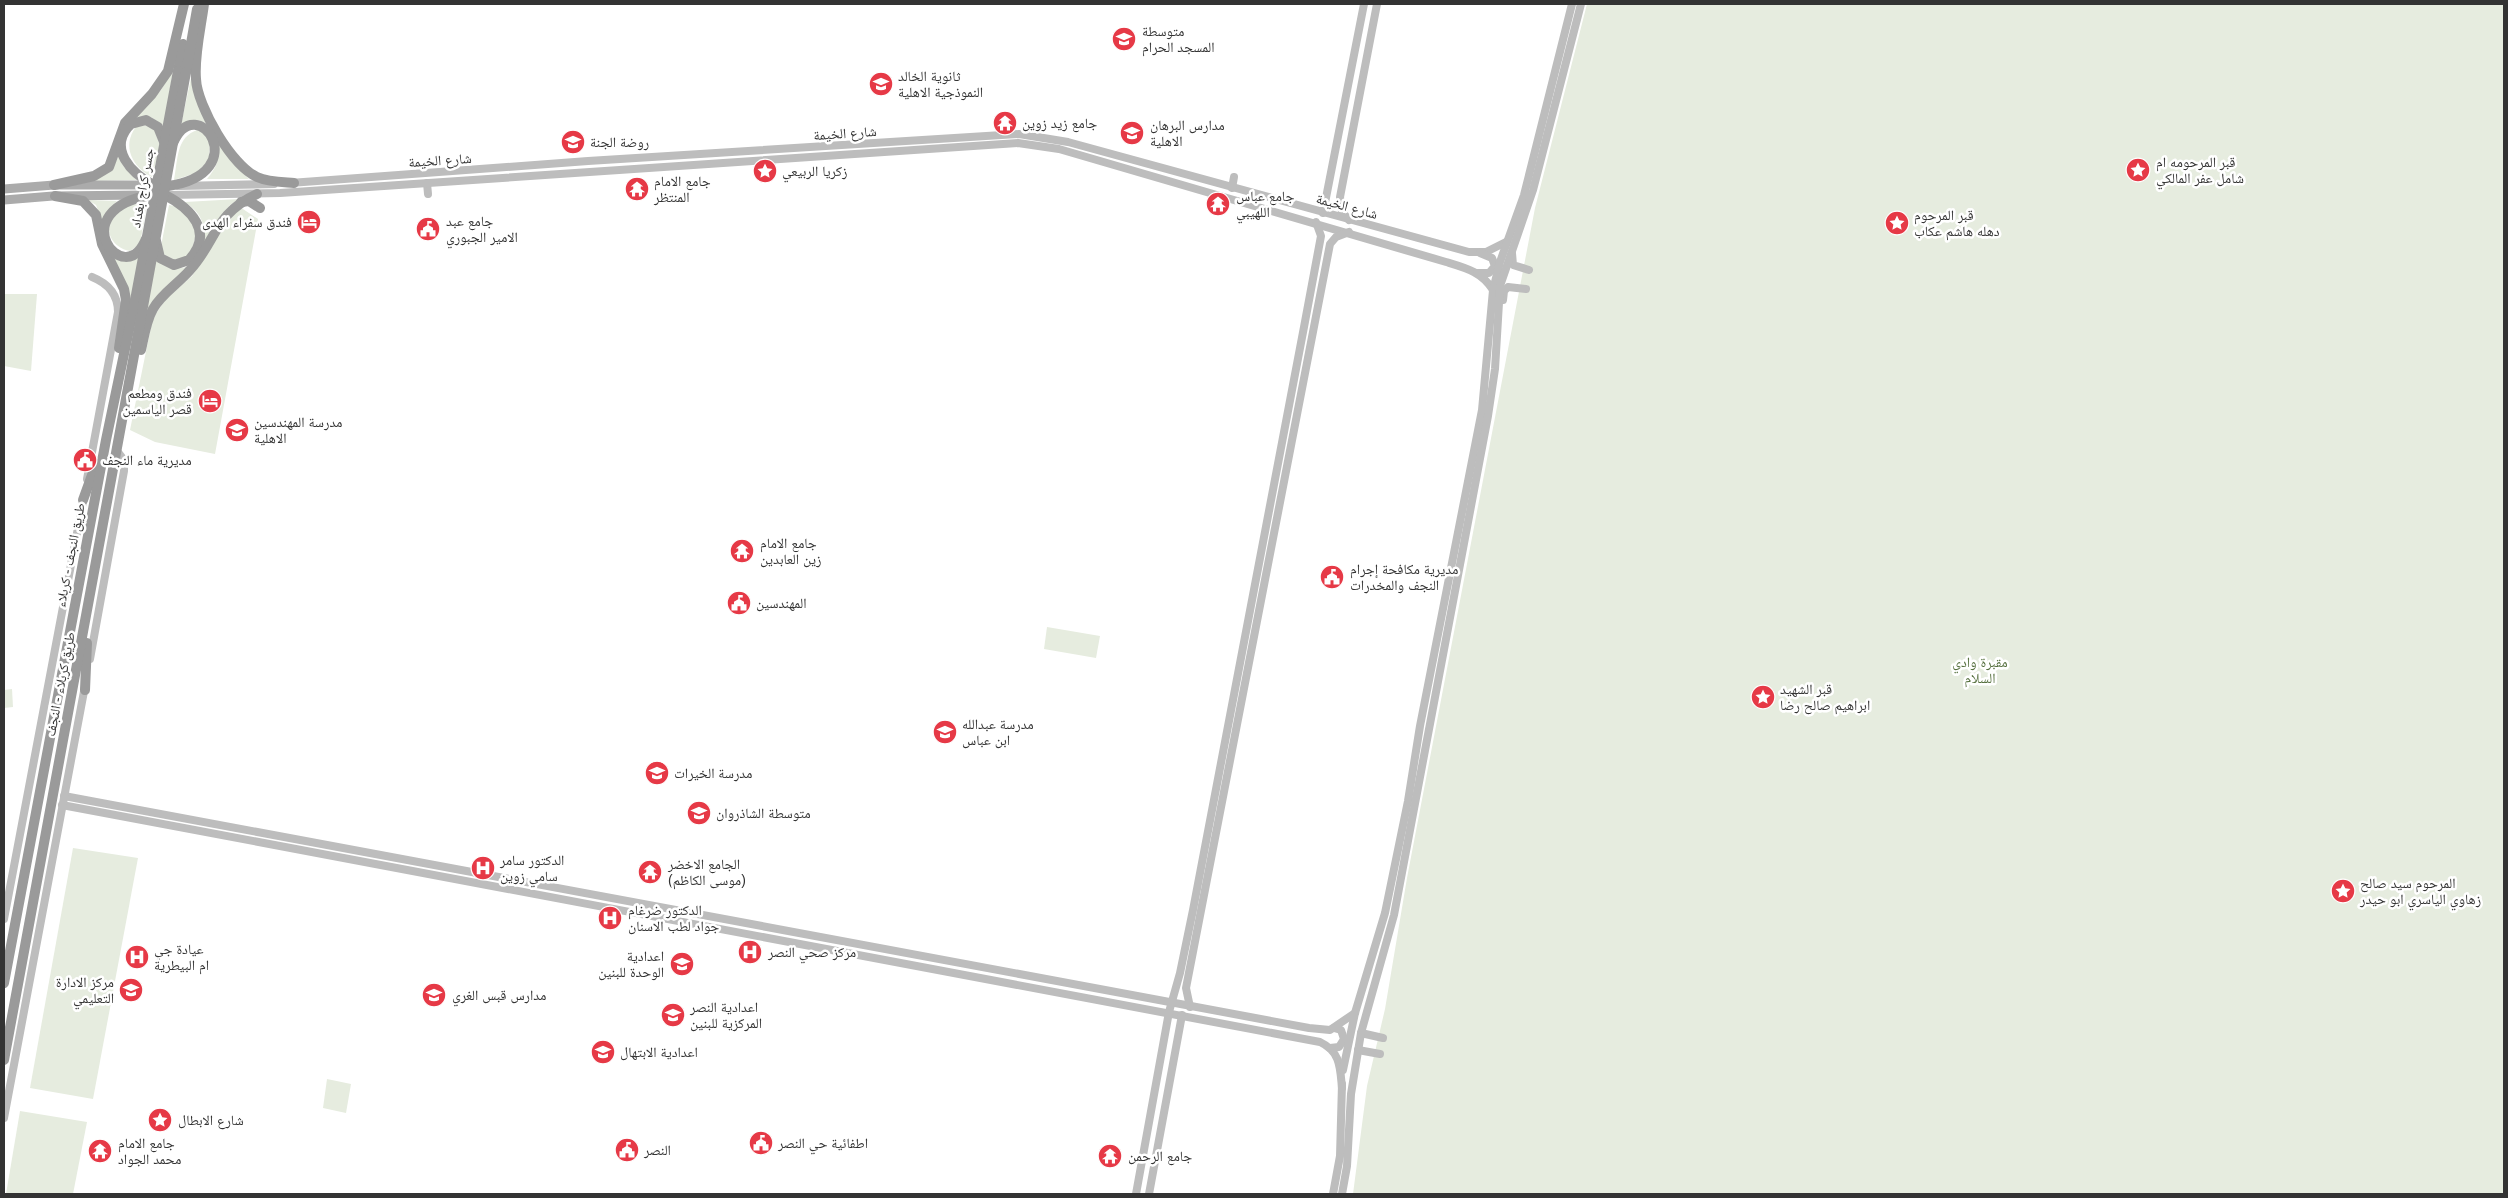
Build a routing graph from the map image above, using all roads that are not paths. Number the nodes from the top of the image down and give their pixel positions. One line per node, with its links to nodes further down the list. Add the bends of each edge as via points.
1 (184, 4): 35 (highway, via 168,71 122,127 114,158 108,167)
2 (190, 4): 9 (highway)
3 (198, 4): 9 (highway)
4 (204, 4): 27 (highway, via 196,87 204,108 229,150 250,174 265,180)
5 (1364, 4): 29 (street)
6 (1377, 4): 32 (street)
7 (1572, 4): 14 (street)
8 (1581, 4): 14 (street)
9 (182, 71): 10 (highway, طريق کربلاء - النجف, bridge)
10 (169, 142): 33 (highway, via 156,125 146,120 134,122 126,130 122,145 124,157 130,169); 34 (highway, via 188,126 202,126 211,134 214,145 213,160 206,172 197,179); 45 (highway, طريق کربلاء - النجف, bridge)
11 (802, 148): 12 (street, شارع الخيمة); 13 (street, via 785,152); 16 (street, شارع الخيمة, via 1019,134 1049,138)
12 (762, 151): 15 (street, via 764,156); 18 (street, شارع الخيمة)
13 (787, 157): 15 (street, شارع الخيمة); 19 (street, شارع الخيمة, via 1036,144 1088,161)
14 (1537, 158): 48 (street)
15 (750, 160): 17 (street, شارع الخيمة)
16 (1140, 162): 19 (street, via 1141,168); 21 (street, شارع الخيمة)
17 (691, 164): 22 (street); 24 (street, شارع الخيمة)
18 (477, 170): 20 (street, شارع الخيمة); 24 (street)
19 (1133, 170): 26 (street, شارع الخيمة)
20 (446, 172): 25 (street); 27 (street, شارع الخيمة)
21 (1176, 172): 26 (street, via 1171,175); 30 (street, شارع الخيمة)
22 (692, 174)
23 (1234, 177): 30 (street)
24 (478, 179): 25 (street, شارع الخيمة)
25 (447, 182): 28 (street, شارع الخيمة)
26 (1175, 182): 43 (street, شارع الخيمة)
27 (294, 183): 34 (street, شارع الخيمة)
28 (428, 183): 36 (street, شارع الخيمة); 37 (street)
29 (1328, 187): 32 (street); 41 (street)
30 (1232, 188): 41 (street, شارع الخيمة)
31 (4, 189): 35 (main road)
32 (1341, 189): 42 (street, via 1339,206)
33 (153, 190): 34 (main road); 35 (main road); 45 (highway, bridge, via 121,203 108,217 105,232 108,248 119,256 130,256 140,250)
34 (166, 190): 38 (street); 45 (highway, bridge, via 196,220 200,234 196,250 186,262 174,265 163,261)
35 (55, 191): 39 (main road); 56 (highway, via 83,201 94,211 102,244 125,295 115,369)
36 (257, 194): 38 (highway)
37 (428, 194)
38 (237, 199): 40 (highway, via 249,201); 56 (highway, via 194,266 152,310 133,384)
39 (4, 200)
40 (260, 208)
41 (1323, 213): 42 (street, شارع الخيمة)
42 (1349, 220): 49 (street, شارع الخيمة)
43 (1316, 222): 44 (street, شارع الخيمة); 46 (street)
44 (1349, 232): 47 (street); 51 (street, شارع الخيمة)
45 (152, 234): 56 (highway, طريق کربلاء - النجف, bridge)
46 (1321, 236): 47 (street, via 1327,234); 61 (street)
47 (1332, 240): 62 (street)
48 (1509, 243): 49 (street); 50 (street, via 1512,264); 54 (street); 55 (street)
49 (1480, 253): 51 (street, via 1492,258 1495,266 1489,272)
50 (1529, 270)
51 (1477, 273): 54 (street, شارع الخيمة)
52 (92, 277): 59 (street, via 111,291 118,312)
53 (1526, 289): 55 (street, via 1506,288)
54 (1493, 290): 75 (street, via 1482,410)
55 (1498, 313): 76 (street, via 1488,416)
56 (118, 409): 57 (highway, طريق النجف - کربلاء); 58 (highway, طريق کربلاء - النجف)
57 (106, 440): 59 (highway); 83 (highway, طريق النجف - کربلاء)
58 (117, 451): 60 (highway, طريق کربلاء - النجف); 65 (street, via 125,467)
59 (83, 500): 74 (street)
60 (89, 605): 65 (highway); 96 (highway, طريق کربلاء - النجف)
61 (1251, 605): 62 (street, via 1255,608); 63 (street)
62 (1260, 606): 64 (street)
63 (1246, 631): 64 (street, via 1251,630); 87 (street, via 1182,964)
64 (1255, 634): 86 (street, via 1186,988)
65 (85, 690): 66 (street)
66 (64, 796): 67 (street); 68 (street)
67 (62, 805): 68 (street); 100 (street)
68 (164, 820): 69 (street)
69 (330, 851): 70 (street); 72 (street)
70 (635, 903): 71 (street); 72 (street, via 637,908)
71 (660, 908): 73 (street); 77 (street)
72 (633, 912): 73 (street)
73 (658, 917): 79 (street)
74 (4, 919)
75 (1378, 942): 76 (street, via 1382,947); 81 (street)
76 (1386, 946): 82 (street)
77 (876, 948): 78 (street); 79 (street)
78 (899, 953): 80 (street, via 895,957); 84 (street)
79 (875, 958): 80 (street)
80 (896, 962): 85 (street)
81 (1371, 962): 82 (street, via 1376,961); 88 (street)
82 (1380, 966): 91 (street)
83 (4, 983)
84 (1094, 989): 85 (street); 87 (street)
85 (1093, 998): 87 (street)
86 (1190, 1007): 87 (street); 90 (street, via 1321,1030)
87 (1170, 1008): 89 (street); 103 (street)
88 (1354, 1013): 90 (street); 97 (street)
89 (1182, 1015): 93 (street, via 1320,1042); 104 (street)
90 (1334, 1028): 93 (street, via 1343,1032 1344,1039 1339,1047)
91 (1361, 1033): 92 (street); 94 (street)
92 (1383, 1038)
93 (1330, 1048): 97 (street, via 1339,1061)
94 (1358, 1050): 95 (street); 98 (street)
95 (1380, 1054)
96 (4, 1060)
97 (1342, 1088): 99 (street)
98 (1350, 1115): 99 (street, via 1347,1118); 102 (street)
99 (1341, 1116): 101 (street)
100 (4, 1118)
101 (1340, 1136): 102 (street); 105 (street)
102 (1349, 1136): 106 (street)
103 (1136, 1194)
104 (1148, 1194)
105 (1333, 1194)
106 (1342, 1194)

